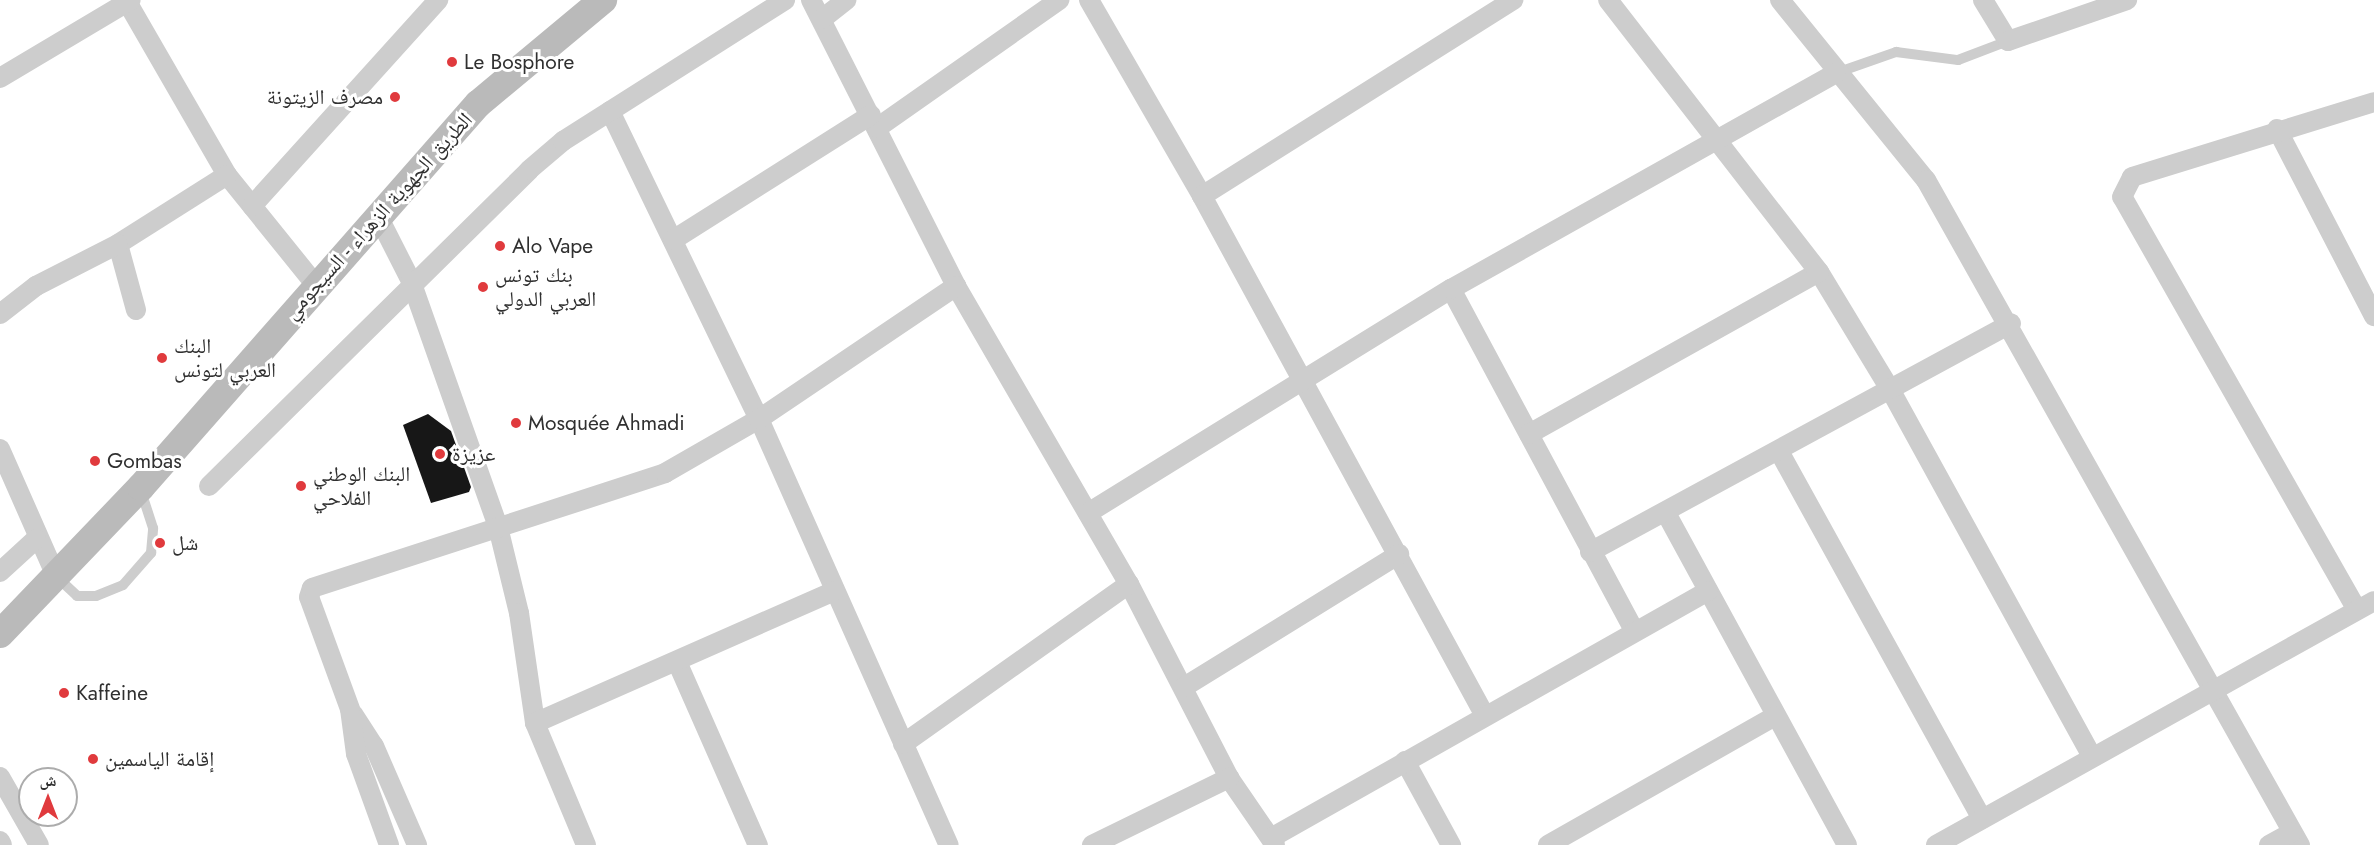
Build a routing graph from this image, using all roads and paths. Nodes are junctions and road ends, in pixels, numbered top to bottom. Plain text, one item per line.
1 (438, 0) edge
2 (603, 0) edge
3 (785, 0) edge
4 (811, 0) edge
5 (846, 0) edge
6 (1059, 0) edge
7 (1089, 0) edge
8 (1513, 0) edge
9 (1608, 0) edge
10 (1780, 0) edge
11 (1983, 0) edge
12 (2127, 0) edge
13 (128, 1) edge
14 (822, 19) junction
15 (2008, 41) junction
16 (1836, 73) junction
17 (0, 78) edge
18 (2374, 102) edge
19 (610, 111) junction
20 (874, 121) junction
21 (2277, 129) junction
22 (1719, 140) junction
23 (227, 175) junction
24 (1202, 196) junction
25 (252, 206) junction
26 (379, 218) junction
27 (673, 240) junction
28 (118, 244) junction
29 (1819, 272) junction
30 (411, 281) junction
31 (315, 284) junction
32 (956, 286) junction
33 (1450, 289) junction
34 (136, 310) dead end
35 (0, 314) edge
36 (2374, 316) edge
37 (2010, 323) junction
38 (1302, 380) junction
39 (1891, 391) junction
40 (759, 419) junction
41 (1529, 434) junction
42 (0, 449) edge
43 (1780, 453) junction
44 (209, 486) dead end
45 (141, 487) junction
46 (1088, 513) junction
47 (1666, 513) junction
48 (498, 527) junction
49 (36, 539) junction
50 (1590, 552) junction
51 (1398, 554) junction
52 (0, 572) edge
53 (56, 576) junction
54 (1129, 584) junction
55 (834, 591) junction
56 (1708, 591) junction
57 (2366, 605) edge
58 (1634, 630) junction
59 (0, 634) edge
60 (678, 664) junction
61 (1184, 687) junction
62 (2214, 690) junction
63 (350, 709) junction
64 (1485, 716) junction
65 (1775, 716) junction
66 (535, 723) junction
67 (903, 744) junction
68 (2092, 757) junction
69 (1405, 761) junction
70 (0, 777) edge
71 (1229, 778) junction
72 (1982, 819) junction
73 (2296, 838) edge
74 (0, 841) edge
75 (410, 842) edge
76 (1273, 842) edge
77 (1840, 843) edge
78 (2, 845) edge
79 (39, 845) edge
80 (389, 845) edge
81 (586, 845) edge
82 (758, 845) edge
83 (949, 845) edge
84 (1092, 845) edge
85 (1451, 845) edge
86 (1548, 845) edge
87 (1936, 845) edge
88 (2269, 845) edge

1 - 25 street
2 - 26 main road, الطريق الجهوية الزهراء - السيجومي
3 - 19 street
4 - 14 street
5 - 14 street
6 - 20 street
7 - 24 street
8 - 24 street
9 - 22 street
10 - 16 street
11 - 15 street
12 - 15 street
13 - 17 street
13 - 23 street
14 - 20 street
15 - 16 lane
16 - 22 street
16 - 37 street
18 - 21 street
19 - 27 street
19 - 30 street
20 - 27 street
20 - 32 street
21 - 36 street
21 - 57 street
22 - 29 street
22 - 33 street
23 - 25 street
23 - 28 street
24 - 38 street
25 - 31 street
26 - 30 street
26 - 31 main road, الطريق الجهوية الزهراء - السيجومي
27 - 40 street
28 - 34 street
28 - 35 street
29 - 39 street
29 - 41 street
30 - 44 street
30 - 48 street
31 - 45 main road, الطريق الجهوية الزهراء - السيجومي
32 - 40 street
32 - 46 street
33 - 38 street
33 - 41 street
37 - 39 street
37 - 62 street
38 - 46 street
38 - 51 street
39 - 43 street
39 - 68 street
40 - 48 street
40 - 55 street
41 - 50 street
42 - 49 street
43 - 47 street
43 - 72 street
45 - 53 main road, الطريق الجهوية الزهراء - السيجومي
45 - 53 lane
46 - 54 street
47 - 50 street
47 - 56 street
48 - 63 street
48 - 66 street
49 - 52 street
49 - 53 street
50 - 58 street
51 - 61 street
51 - 64 street
53 - 59 main road, الطريق الجهوية الزهراء - السيجومي
54 - 61 street
54 - 67 street
55 - 60 street
55 - 67 street
56 - 58 street
56 - 65 street
57 - 62 street
58 - 64 street
60 - 66 street
60 - 82 street
61 - 71 street
62 - 68 street
62 - 73 street
63 - 75 street
63 - 80 street
64 - 69 street
65 - 77 street
65 - 86 street
66 - 81 street
67 - 83 street
68 - 72 street
69 - 76 street
69 - 85 street
70 - 79 street
71 - 76 street
71 - 84 street
72 - 87 street
73 - 88 street
74 - 78 street

